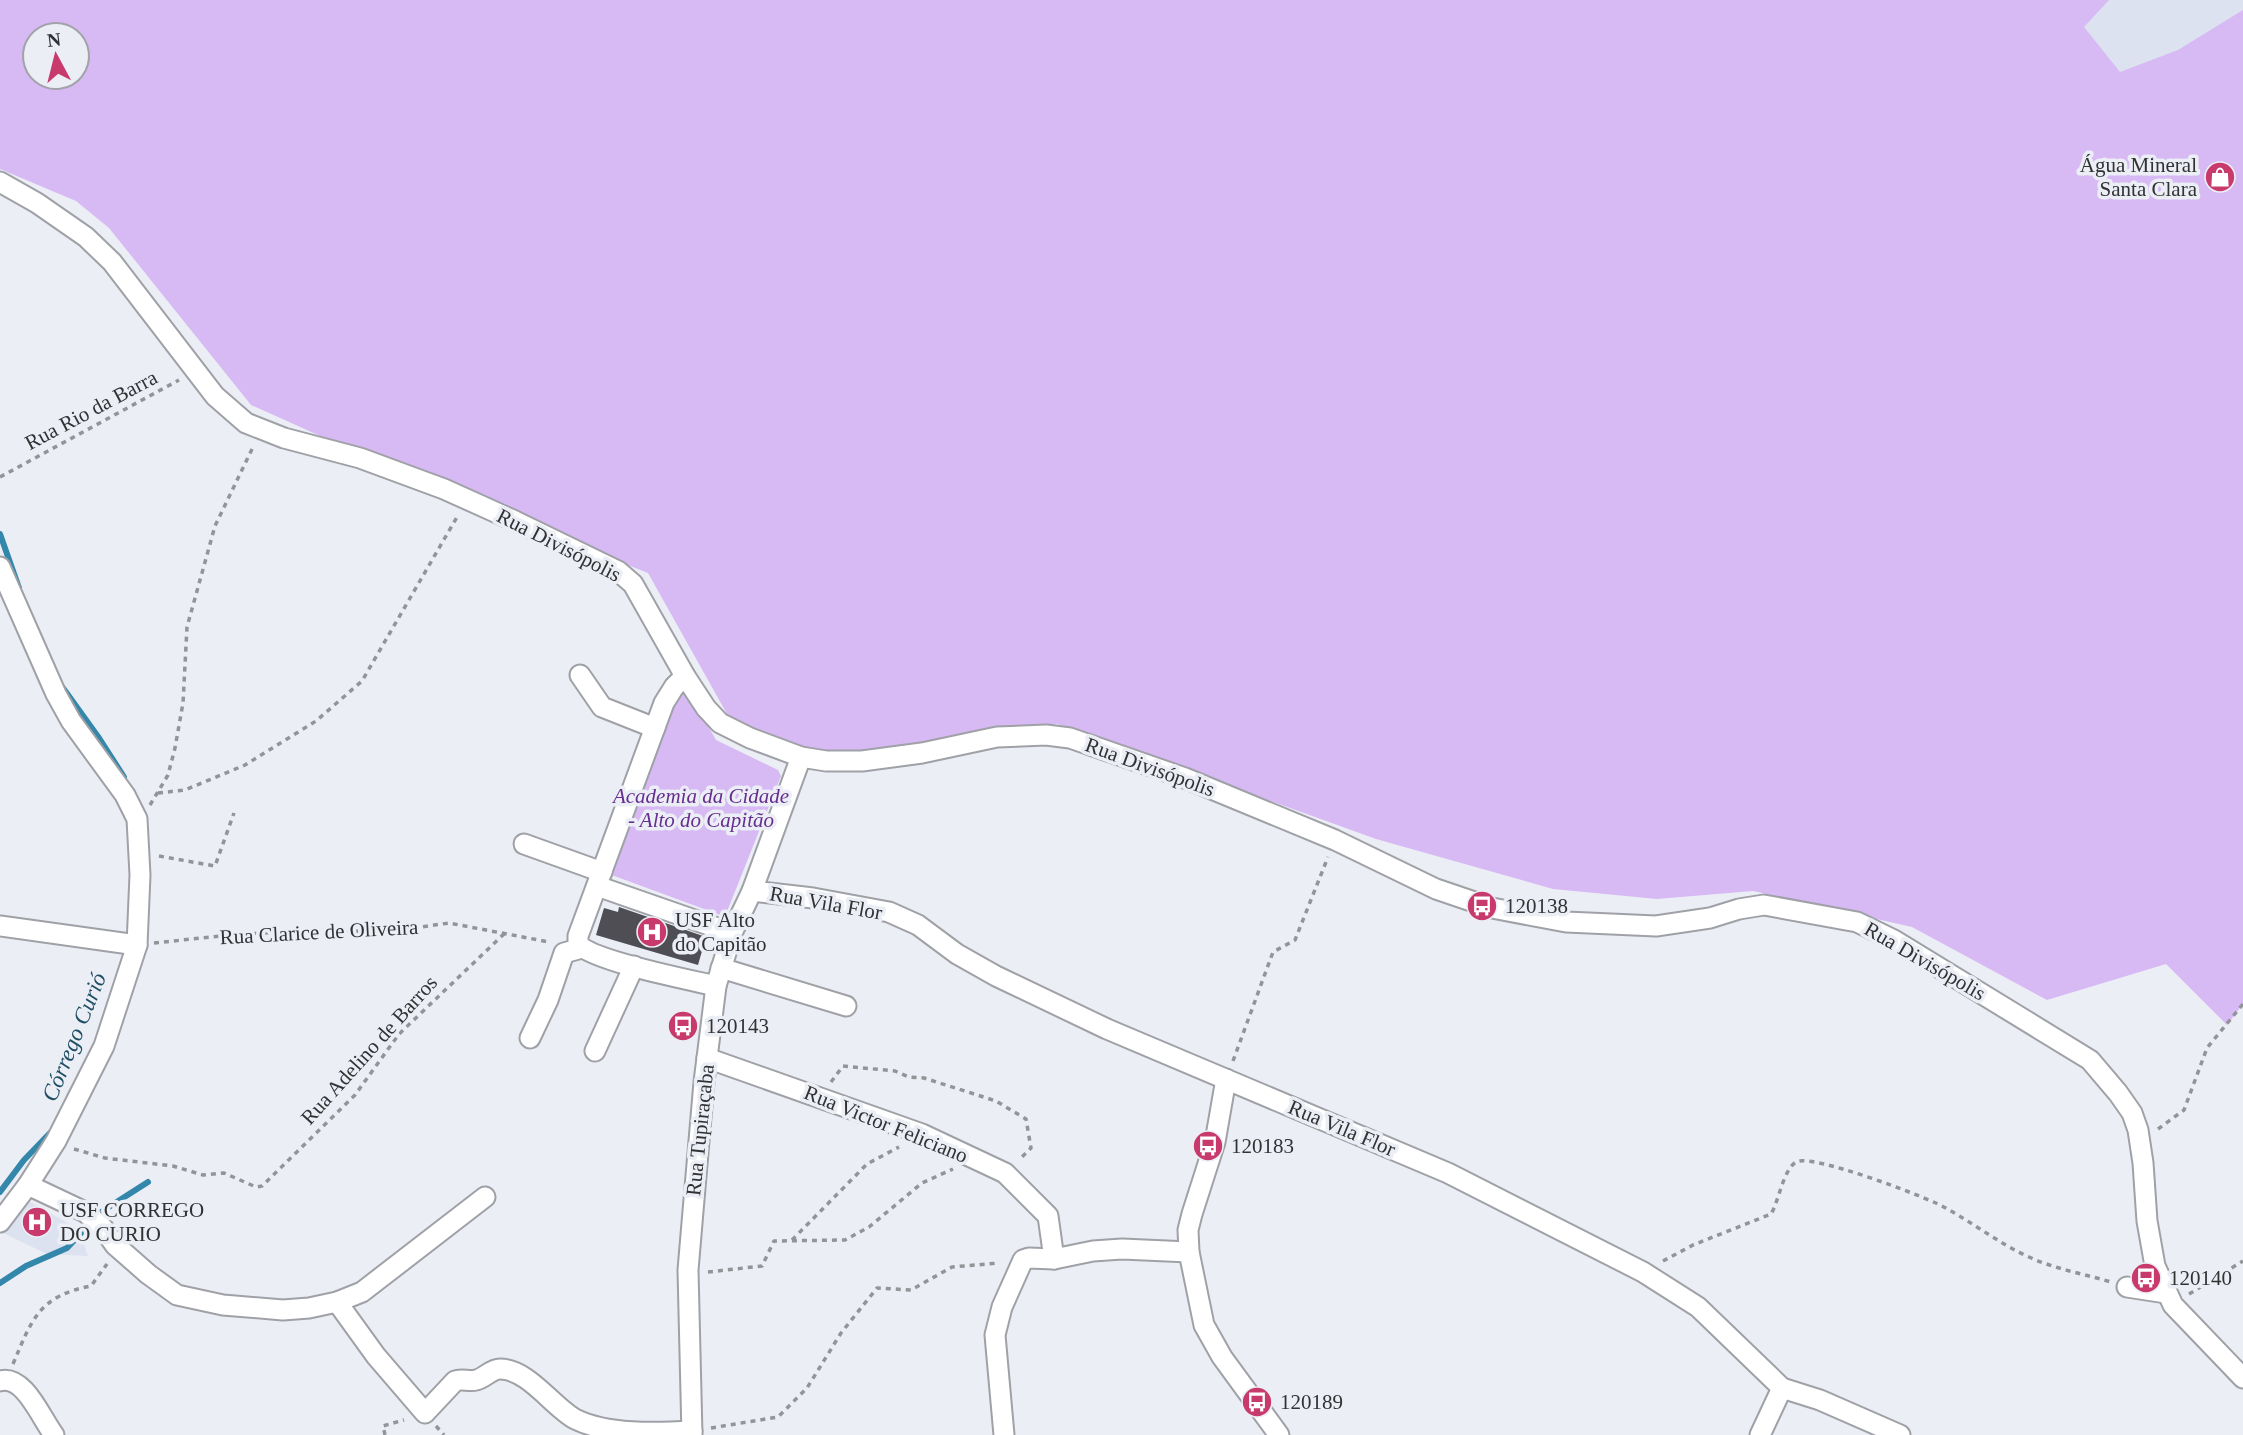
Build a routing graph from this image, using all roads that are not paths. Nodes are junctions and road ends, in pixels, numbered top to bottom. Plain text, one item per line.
1 (0, 182) edge
2 (0, 567) edge
3 (580, 675) dead end
4 (685, 676) junction
5 (655, 728) junction
6 (801, 757) junction
7 (524, 844) dead end
8 (599, 879) junction
9 (752, 891) junction
10 (0, 926) edge
11 (732, 933) junction
12 (580, 942) junction
13 (137, 945) junction
14 (634, 966) junction
15 (719, 977) junction
16 (846, 1006) dead end
17 (530, 1038) dead end
18 (595, 1051) dead end
19 (707, 1058) junction
20 (1226, 1079) junction
21 (28, 1185) junction
22 (485, 1197) dead end
23 (0, 1222) edge
24 (1189, 1252) junction
25 (1054, 1259) junction
26 (2127, 1287) road end
27 (2170, 1299) junction
28 (337, 1302) junction
29 (2243, 1378) edge
30 (4, 1380) edge
31 (1782, 1388) junction
32 (692, 1433) edge
33 (54, 1435) edge
34 (1004, 1435) edge
35 (1279, 1435) edge
36 (1760, 1435) edge
37 (1900, 1435) edge

1 - 4 street, Rua Divisópolis
2 - 13 street
3 - 5 street
4 - 5 street
4 - 6 street, Rua Divisópolis
5 - 8 street
6 - 9 street, Rua Tupiraçaba
6 - 27 street, Rua Divisópolis
7 - 8 street
8 - 11 street
8 - 12 street
9 - 11 street, Rua Tupiraçaba
9 - 20 street, Rua Vila Flor
10 - 13 street
11 - 15 street, Rua Tupiraçaba
12 - 14 street
12 - 17 street
13 - 21 street
14 - 15 street
14 - 18 street
15 - 16 street
15 - 19 street, Rua Tupiraçaba
19 - 25 street, Rua Victor Feliciano
19 - 32 street, Rua Tupiraçaba
20 - 24 street
20 - 31 street, Rua Vila Flor
21 - 23 street
21 - 28 street
22 - 28 street
24 - 25 street
24 - 35 street
25 - 34 street
26 - 27 street
27 - 29 street, Rua Divisópolis
28 - 32 street
30 - 33 street
31 - 36 street
31 - 37 street, Rua Vila Flor

